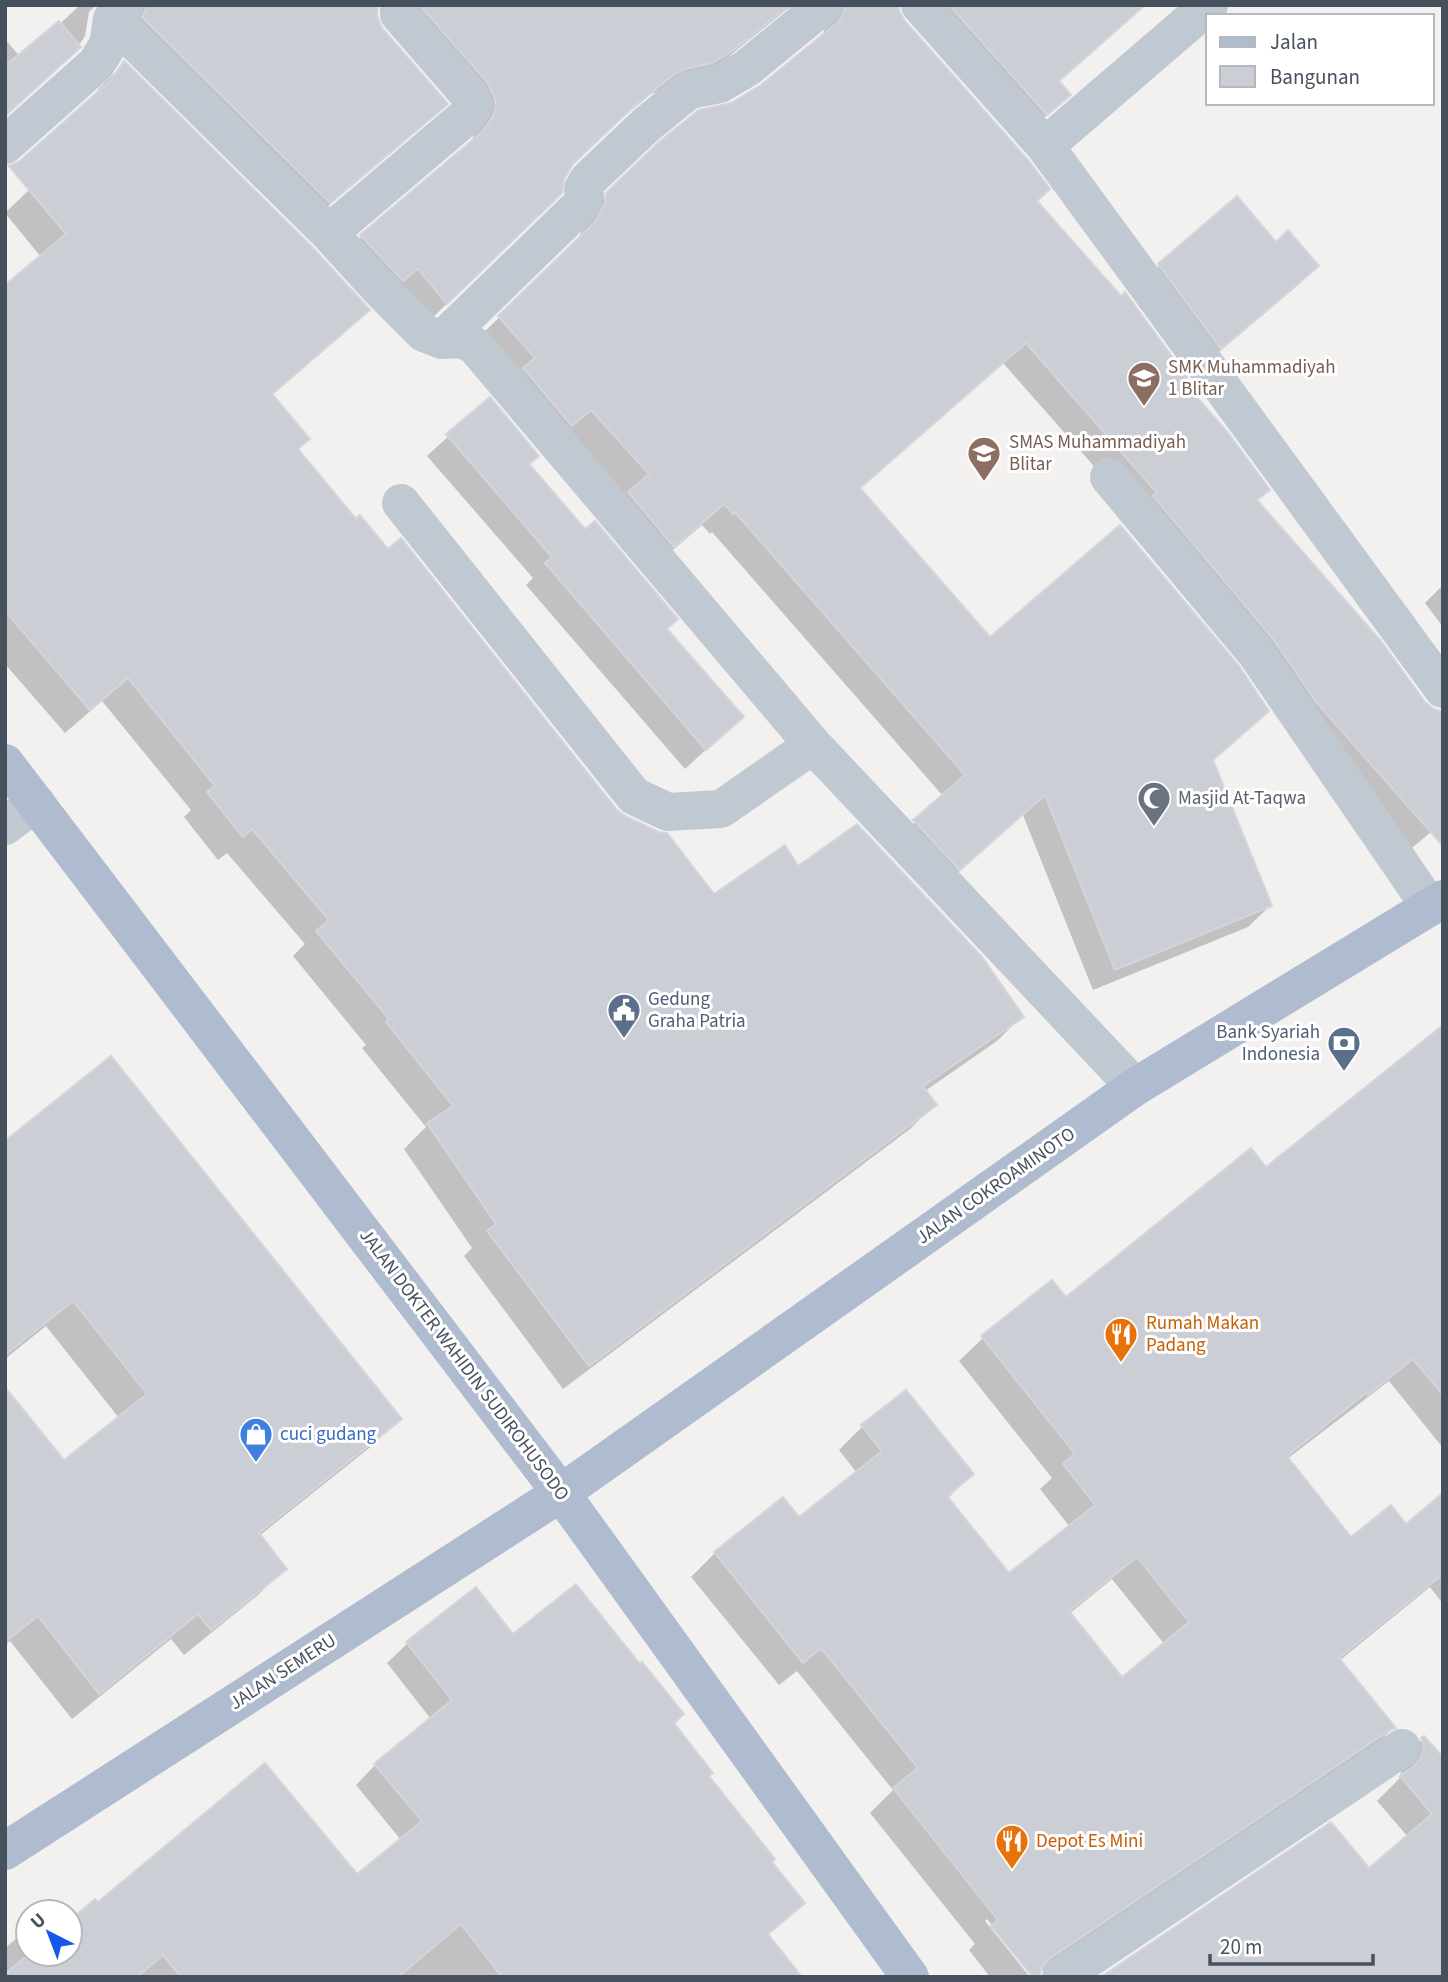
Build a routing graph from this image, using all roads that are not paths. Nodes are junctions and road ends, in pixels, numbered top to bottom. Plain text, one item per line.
1 (401, 5) edge
2 (824, 5) edge
3 (920, 5) edge
4 (1209, 5) edge
5 (118, 12) edge
6 (5, 145) edge
7 (1045, 146) junction
8 (329, 233) junction
9 (442, 340) junction
10 (1109, 477) dead end
11 (401, 503) dead end
12 (1443, 689) edge
13 (813, 745) junction
14 (5, 763) edge
15 (36, 803) junction
16 (5, 826) edge
17 (1436, 903) edge
18 (1135, 1087) junction
19 (561, 1493) junction
20 (1402, 1748) dead end
21 (5, 1851) edge
22 (910, 1977) edge
23 (1061, 1977) edge

1 - 8 street
2 - 9 street
3 - 7 street
4 - 7 street
5 - 6 street
5 - 8 street
7 - 12 street
8 - 9 street
9 - 13 street
10 - 17 street
11 - 13 street
13 - 18 street
14 - 15 main road, JALAN DOKTER WAHIDIN SUDIROHUSODO
15 - 16 street
15 - 19 main road, JALAN DOKTER WAHIDIN SUDIROHUSODO
17 - 18 main road, JALAN COKROAMINOTO
18 - 19 main road, JALAN COKROAMINOTO
19 - 21 main road, JALAN SEMERU
19 - 22 main road, JALAN DOKTER WAHIDIN SUDIROHUSODO
20 - 23 street

